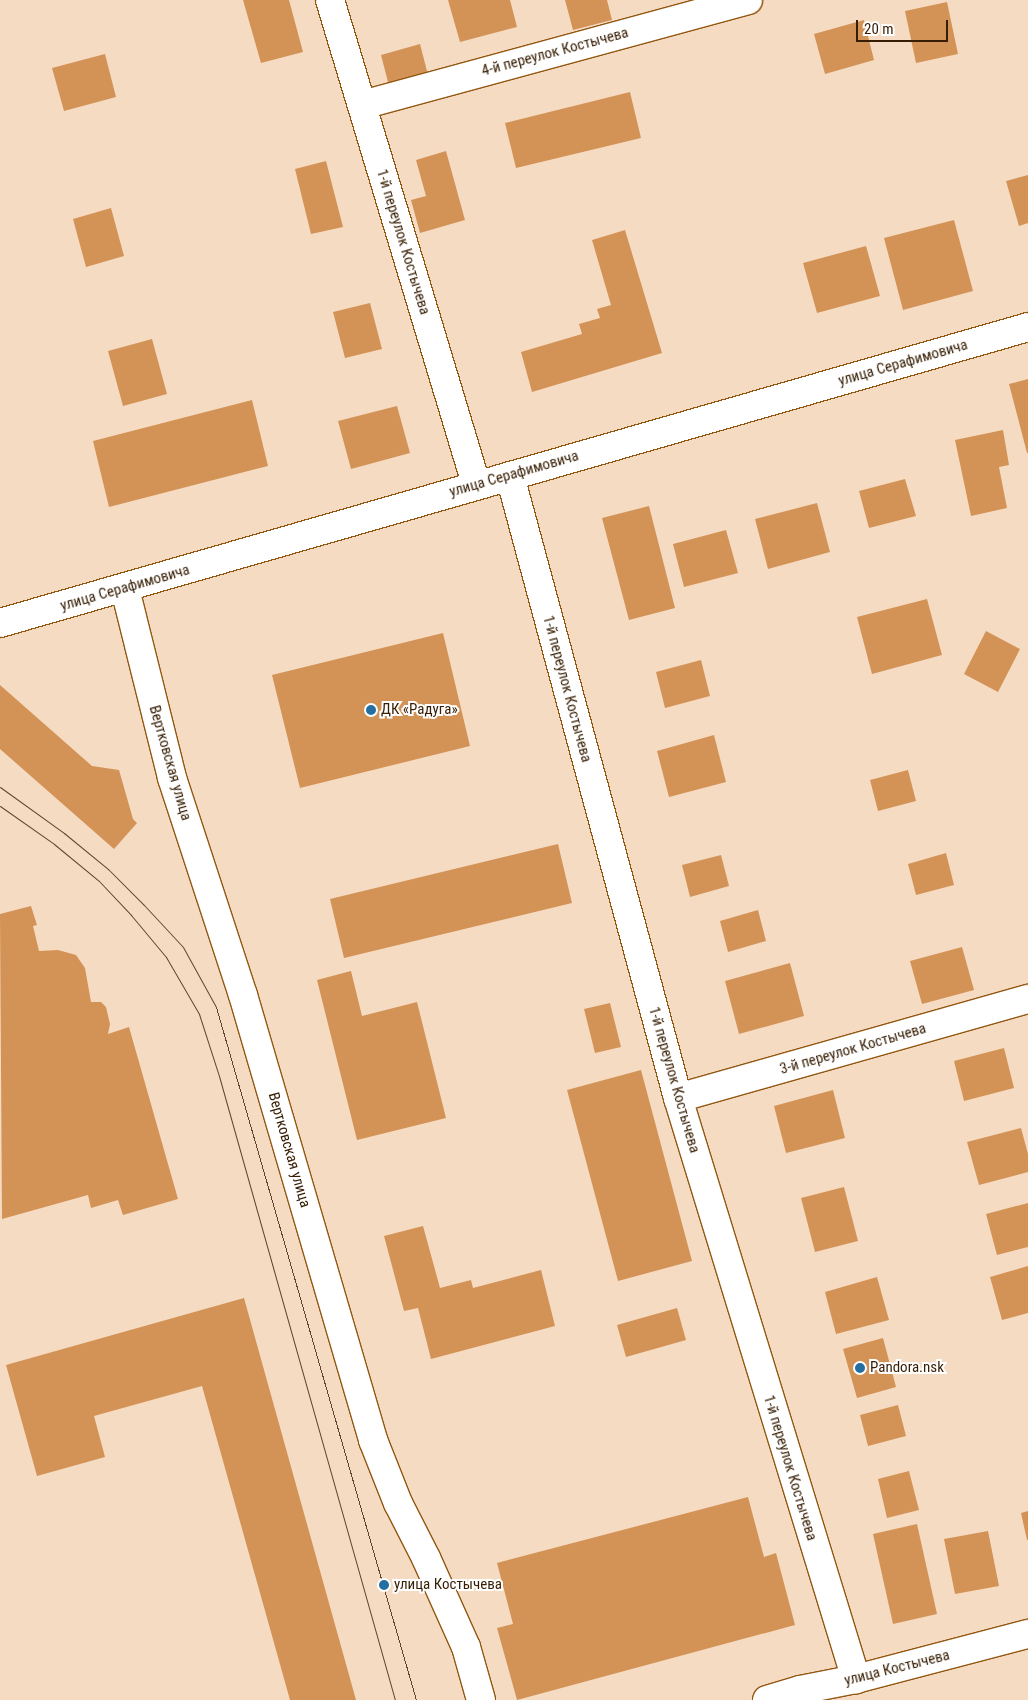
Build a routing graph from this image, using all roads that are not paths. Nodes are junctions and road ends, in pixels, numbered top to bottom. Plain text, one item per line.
1 (330, 0) edge
2 (748, 0) edge
3 (362, 105) junction
4 (1028, 327) edge
5 (510, 476) junction
6 (476, 484) junction
7 (125, 589) junction
8 (0, 624) edge
9 (1028, 999) edge
10 (678, 1098) junction
11 (1028, 1634) edge
12 (856, 1679) junction
13 (801, 1695) edge
14 (481, 1700) edge
15 (766, 1700) edge

1 - 3 street, 1-й переулок Костычева
2 - 3 street, 4-й переулок Костычева
3 - 6 street, 1-й переулок Костычева
4 - 5 street, улица Серафимовича
5 - 6 street, улица Серафимовича
5 - 10 street, 1-й переулок Костычева
6 - 7 street, улица Серафимовича
7 - 8 street, улица Серафимовича
7 - 14 street, Вертковская улица
9 - 10 street, 3-й переулок Костычева
10 - 12 street, 1-й переулок Костычева
11 - 12 street, улица Костычева
12 - 13 street, улица Костычева
13 - 15 street, улица Костычева

